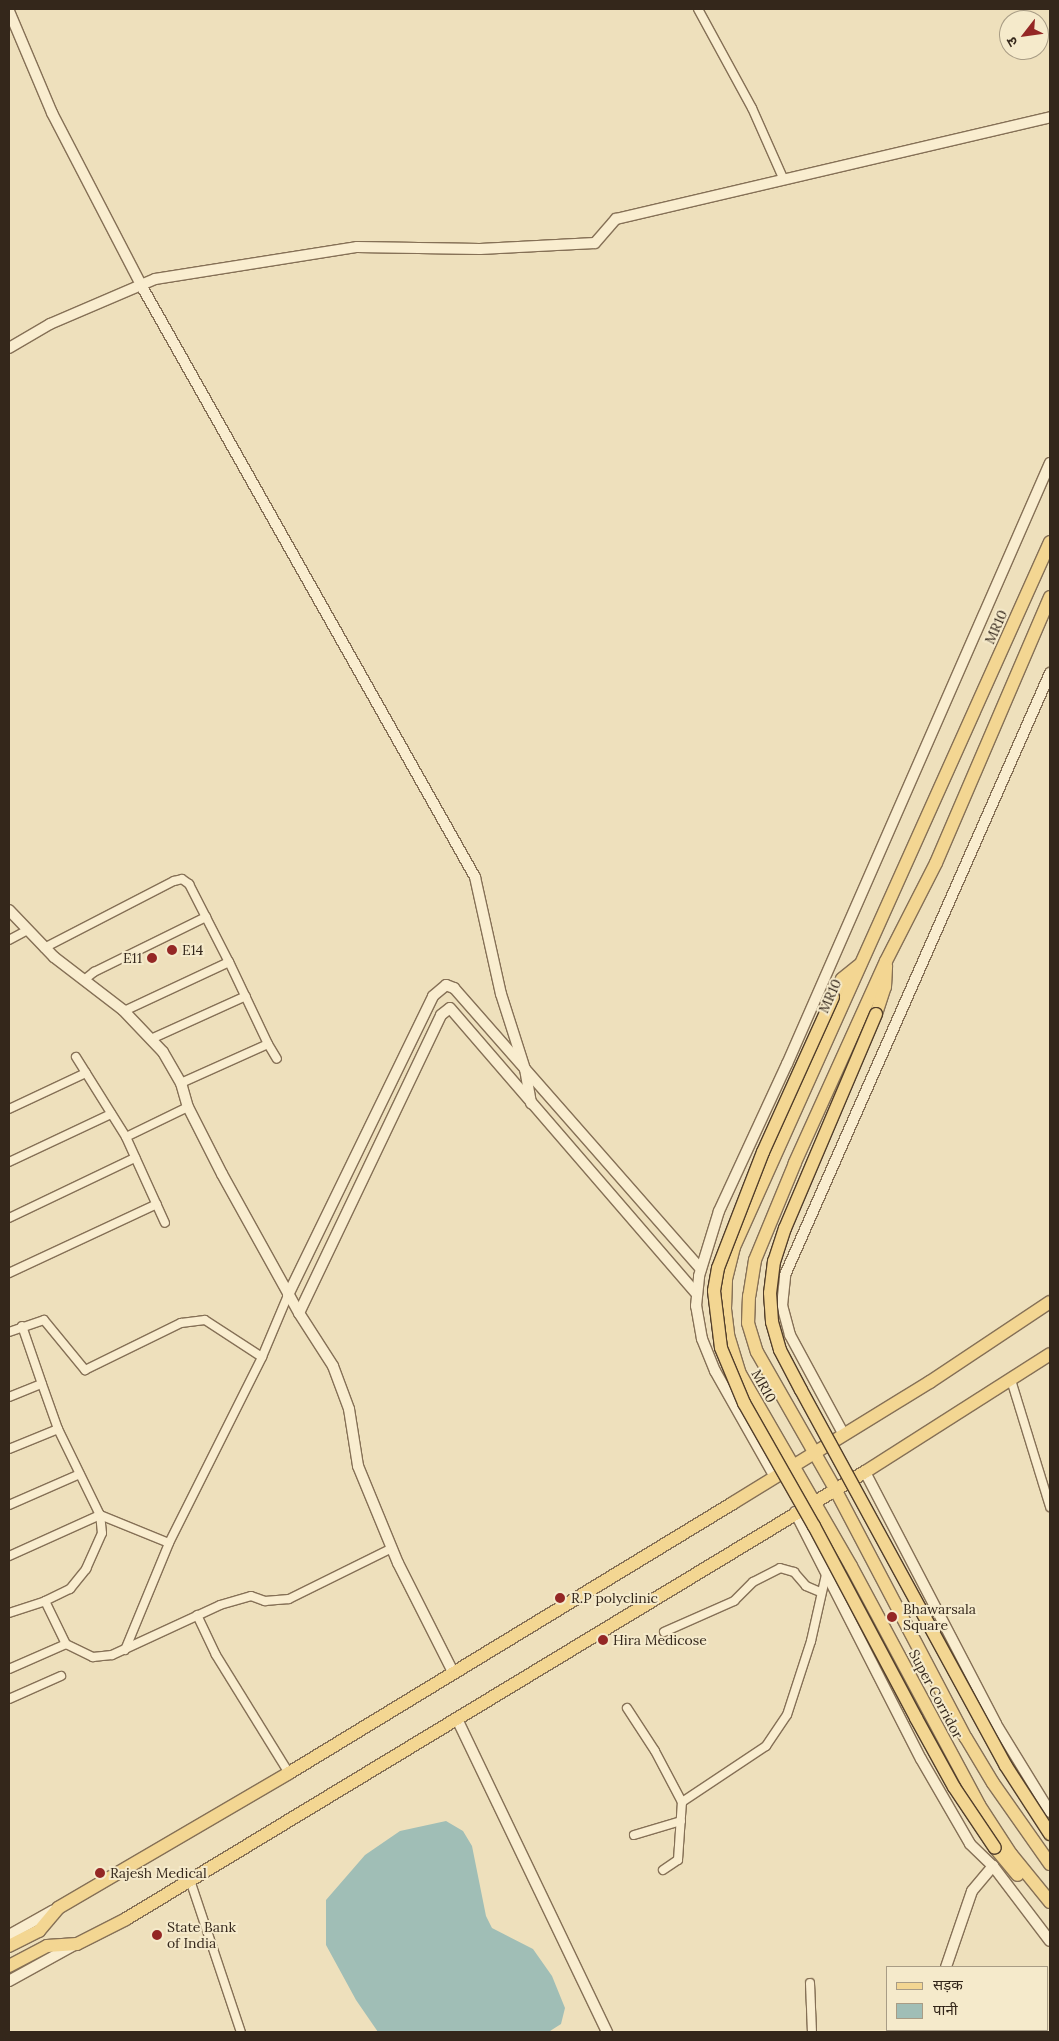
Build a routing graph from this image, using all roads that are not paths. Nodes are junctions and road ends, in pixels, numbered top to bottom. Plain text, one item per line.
1 (698, 9) edge
2 (9, 11) edge
3 (1050, 117) edge
4 (783, 178) junction
5 (140, 285) junction
6 (9, 348) edge
7 (1050, 463) edge
8 (1050, 542) edge
9 (1050, 597) edge
10 (1050, 673) edge
11 (9, 910) edge
12 (206, 917) junction
13 (26, 931) junction
14 (9, 940) edge
15 (44, 948) junction
16 (886, 961) junction
17 (229, 962) junction
18 (862, 963) junction
19 (84, 980) junction
20 (246, 996) junction
21 (124, 1011) junction
22 (151, 1039) junction
23 (268, 1044) junction
24 (76, 1057) dead end
25 (277, 1060) dead end
26 (525, 1069) junction
27 (86, 1073) junction
28 (181, 1083) junction
29 (532, 1102) junction
30 (188, 1107) junction
31 (9, 1109) edge
32 (112, 1114) junction
33 (126, 1137) junction
34 (135, 1158) junction
35 (9, 1162) edge
36 (157, 1204) junction
37 (9, 1218) edge
38 (165, 1222) dead end
39 (701, 1269) junction
40 (9, 1273) edge
41 (697, 1294) junction
42 (288, 1295) junction
43 (1050, 1302) edge
44 (299, 1313) junction
45 (22, 1326) junction
46 (9, 1332) edge
47 (1050, 1354) edge
48 (262, 1357) junction
49 (1012, 1380) junction
50 (42, 1384) junction
51 (9, 1397) edge
52 (58, 1428) junction
53 (844, 1435) junction
54 (9, 1449) edge
55 (814, 1453) junction
56 (792, 1467) junction
57 (865, 1472) junction
58 (80, 1474) junction
59 (775, 1477) junction
60 (835, 1489) junction
61 (812, 1502) junction
62 (9, 1505) edge
63 (1050, 1507) edge
64 (795, 1512) junction
65 (100, 1515) junction
66 (169, 1543) junction
67 (392, 1548) junction
68 (9, 1556) edge
69 (827, 1570) junction
70 (820, 1592) junction
71 (45, 1601) junction
72 (9, 1613) edge
73 (197, 1616) junction
74 (664, 1632) dead end
75 (66, 1644) junction
76 (125, 1650) junction
77 (9, 1669) edge
78 (453, 1672) junction
79 (61, 1676) dead end
80 (9, 1699) edge
81 (627, 1708) dead end
82 (457, 1719) junction
83 (289, 1773) junction
84 (682, 1802) junction
85 (1050, 1812) edge
86 (681, 1822) junction
87 (1050, 1834) edge
88 (634, 1835) dead end
89 (1050, 1864) edge
90 (993, 1866) junction
91 (664, 1870) dead end
92 (190, 1880) junction
93 (1050, 1902) edge
94 (1050, 1907) edge
95 (58, 1908) junction
96 (9, 1934) edge
97 (1050, 1941) edge
98 (77, 1944) junction
99 (9, 1946) edge
100 (9, 1966) edge
101 (946, 1966) edge
102 (9, 1981) edge
103 (810, 1983) dead end
104 (241, 2032) edge
105 (607, 2032) edge
106 (812, 2032) edge

1 - 4 street
2 - 5 street
3 - 4 street
4 - 5 street
5 - 6 street
5 - 26 street
7 - 39 street
8 - 18 main road, MR10
9 - 16 main road, MR10
10 - 53 street
11 - 13 street
12 - 15 street
12 - 17 street
12 - 19 street
13 - 14 street
13 - 15 street
15 - 19 street
16 - 55 main road, MR10
16 - 87 main road, bridge
17 - 20 street
17 - 21 street
18 - 56 main road, MR10
18 - 94 main road, bridge
19 - 21 street
20 - 22 street
20 - 23 street
21 - 22 street
22 - 28 street
23 - 25 street
23 - 28 street
24 - 27 street
26 - 29 street
26 - 39 street
26 - 42 street
27 - 31 street
27 - 32 street
28 - 30 street
29 - 41 street
29 - 44 street
30 - 33 street
30 - 42 street
32 - 33 street
32 - 35 street
33 - 34 street
34 - 36 street
34 - 37 street
36 - 38 street
36 - 40 street
39 - 41 street
41 - 59 street
42 - 44 street
42 - 48 street
43 - 53 main road
44 - 67 street
45 - 46 street
45 - 48 street
45 - 50 street
47 - 49 main road
48 - 66 street
49 - 57 main road
49 - 63 street
50 - 51 street
50 - 52 street
52 - 54 street
52 - 58 street
53 - 55 main road
55 - 56 main road
55 - 60 main road, Super Corridor
56 - 59 main road
56 - 61 main road, Super Corridor
57 - 60 main road
57 - 85 street
58 - 62 street
58 - 65 street
59 - 78 main road
60 - 61 main road
60 - 89 main road, Super Corridor
61 - 64 main road
61 - 93 main road, Super Corridor
64 - 69 street
64 - 82 main road
65 - 66 street
65 - 68 street
65 - 71 street
66 - 76 street
67 - 73 street
67 - 78 street
69 - 70 street
69 - 90 street
70 - 74 street
70 - 84 street
71 - 72 street
71 - 75 street
73 - 76 street
73 - 83 street
75 - 76 street
75 - 77 street
78 - 83 main road
79 - 80 street
81 - 84 street
82 - 92 main road
82 - 105 street
83 - 95 main road
84 - 86 street
86 - 88 street
86 - 91 street
90 - 97 street
90 - 101 street
92 - 98 main road
92 - 104 street
95 - 96 street
95 - 99 main road
98 - 100 main road
98 - 102 street
103 - 106 street

